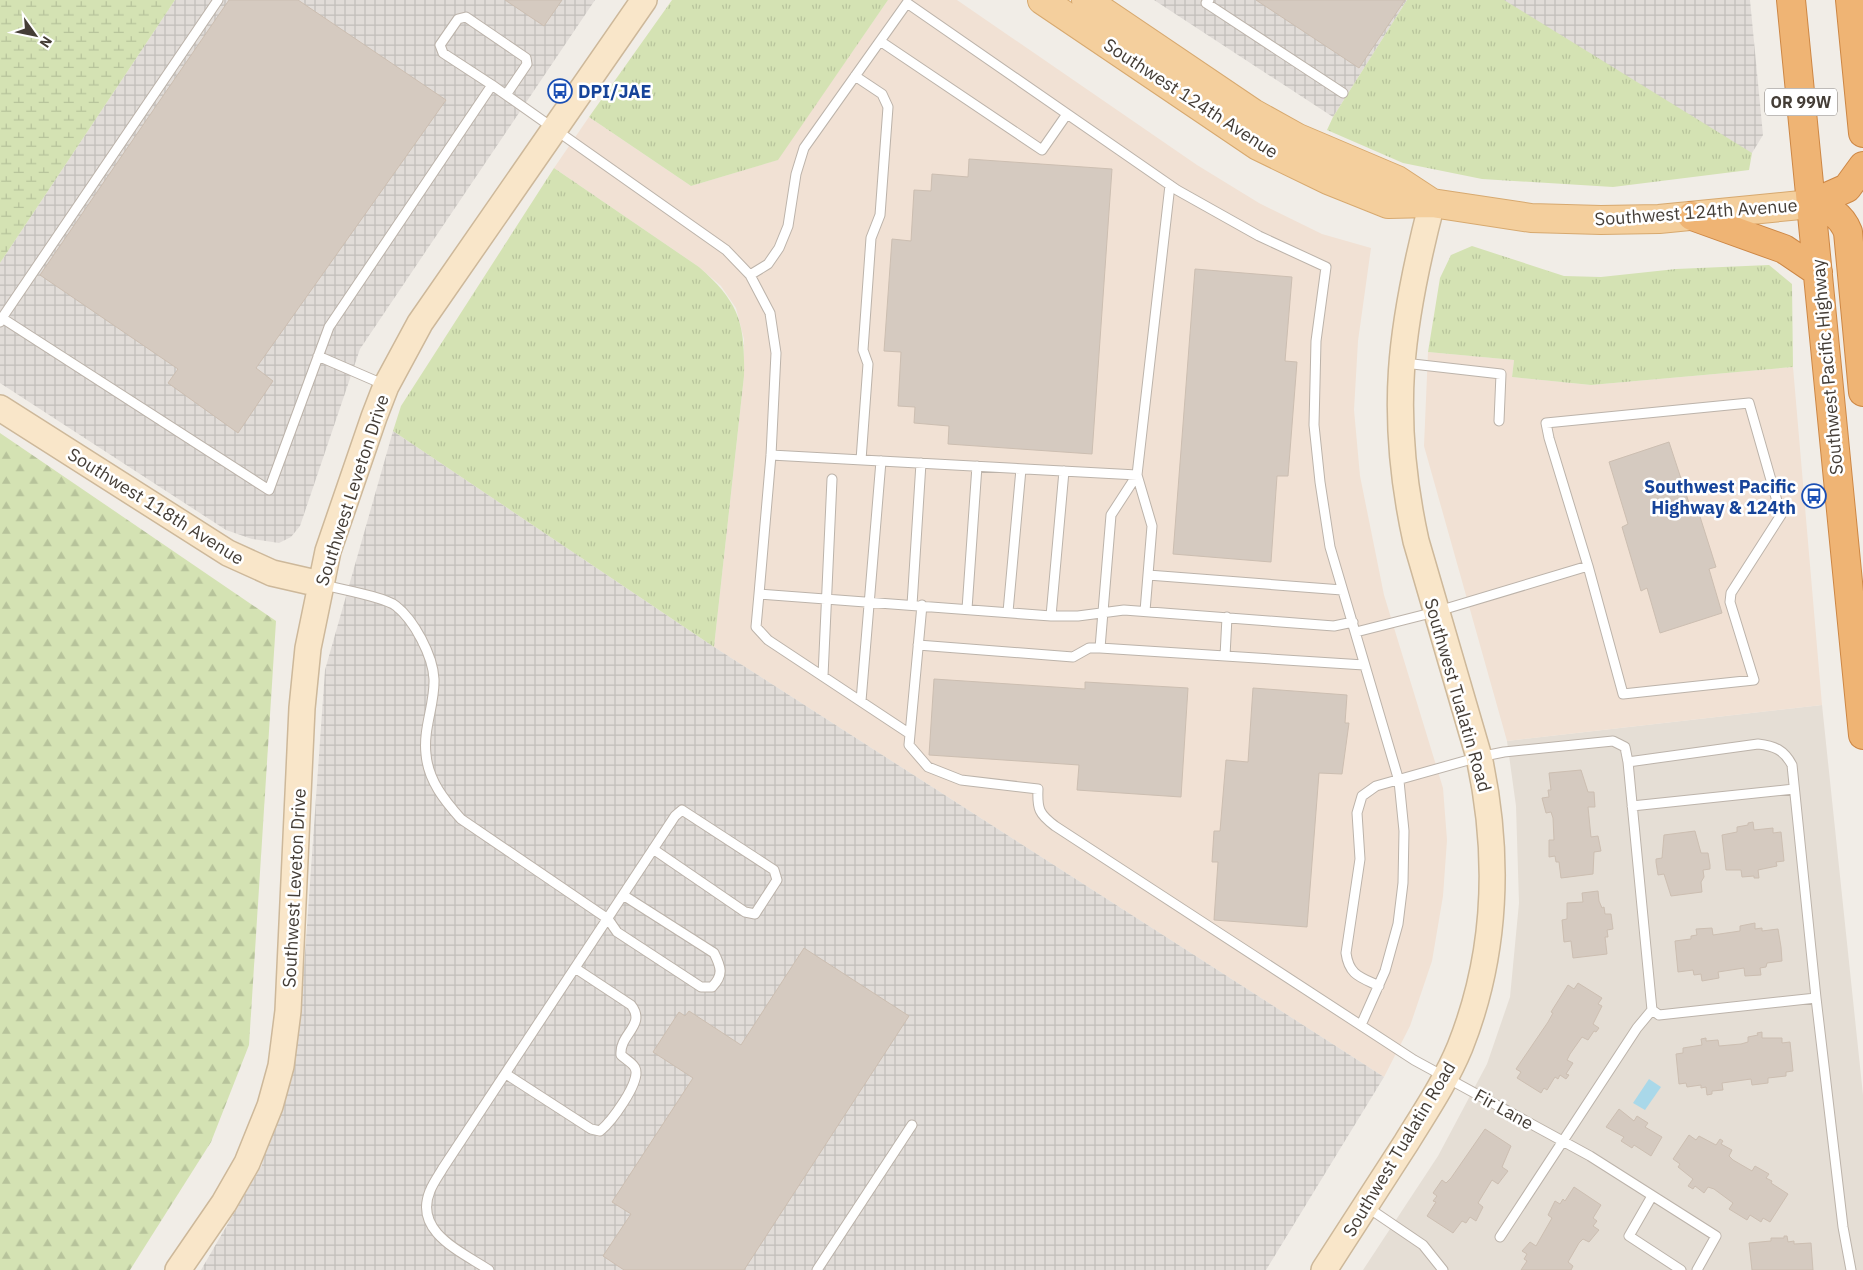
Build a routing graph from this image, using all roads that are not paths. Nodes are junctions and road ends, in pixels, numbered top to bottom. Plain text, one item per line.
1 (218, 0) edge
2 (644, 0) edge
3 (1042, 0) edge
4 (1086, 0) edge
5 (1208, 0) edge
6 (1792, 0) edge
7 (1850, 0) edge
8 (880, 41) junction
9 (856, 76) junction
10 (492, 85) junction
11 (1343, 93) dead end
12 (506, 95) junction
13 (1067, 114) junction
14 (554, 130) junction
15 (1863, 133) edge
16 (1863, 166) edge
17 (1170, 185) junction
18 (1432, 203) junction
19 (1811, 204) junction
20 (1692, 216) junction
21 (1818, 272) junction
22 (750, 276) junction
23 (1, 320) edge
24 (318, 356) junction
25 (1401, 362) junction
26 (386, 386) junction
27 (1863, 392) edge
28 (0, 408) edge
29 (1498, 421) dead end
30 (771, 455) junction
31 (861, 460) junction
32 (881, 461) junction
33 (922, 463) junction
34 (977, 466) junction
35 (1021, 469) junction
36 (1064, 471) junction
37 (1137, 475) junction
38 (832, 478) dead end
39 (1588, 566) junction
40 (1148, 575) junction
41 (320, 584) junction
42 (1342, 590) junction
43 (759, 594) junction
44 (826, 598) junction
45 (869, 602) junction
46 (912, 605) junction
47 (922, 605) junction
48 (967, 609) junction
49 (1102, 611) junction
50 (1145, 611) junction
51 (1008, 612) junction
52 (1435, 612) junction
53 (1051, 616) junction
54 (1227, 617) junction
55 (1353, 622) junction
56 (1356, 632) junction
57 (918, 645) junction
58 (1100, 648) junction
59 (1225, 656) junction
60 (1364, 665) junction
61 (823, 676) junction
62 (861, 701) junction
63 (910, 734) junction
64 (1863, 735) edge
65 (1479, 757) junction
66 (1628, 762) junction
67 (1399, 781) junction
68 (1794, 789) junction
69 (1632, 806) junction
70 (653, 849) junction
71 (623, 895) junction
72 (608, 919) junction
73 (575, 968) junction
74 (1379, 986) junction
75 (1816, 998) junction
76 (1652, 1010) junction
77 (1361, 1025) junction
78 (506, 1074) junction
79 (1445, 1077) junction
80 (912, 1125) dead end
81 (1563, 1142) junction
82 (1652, 1196) junction
83 (1366, 1206) junction
84 (1500, 1237) dead end
85 (178, 1270) edge
86 (489, 1270) edge
87 (817, 1270) edge
88 (1324, 1270) edge
89 (1443, 1270) edge
90 (1681, 1270) edge
91 (1697, 1270) edge
92 (1851, 1270) edge

1 - 23 lane
2 - 14 street, Southwest Leveton Drive
3 - 18 main road, Southwest 124th Avenue
4 - 18 main road, Southwest 124th Avenue
5 - 11 lane
6 - 19 highway, Southwest Pacific Highway / OR 99W
7 - 15 highway, OR 99W
8 - 9 lane
8 - 13 lane
8 - 13 lane
9 - 22 lane
9 - 31 lane
10 - 12 lane
10 - 12 lane
10 - 24 lane
12 - 14 lane
13 - 17 lane
14 - 22 lane
14 - 26 street, Southwest Leveton Drive
16 - 19 highway
17 - 37 lane
17 - 42 lane
18 - 20 main road, Southwest 124th Avenue
18 - 25 street, Southwest Tualatin Road
19 - 20 main road, Southwest 124th Avenue
19 - 21 highway, Southwest Pacific Highway / OR 99W
19 - 27 highway
20 - 21 highway
21 - 64 highway, Southwest Pacific Highway / OR 99W
22 - 30 lane
23 - 24 lane
24 - 26 lane
25 - 29 lane
25 - 52 street, Southwest Tualatin Road
26 - 41 street, Southwest Leveton Drive
28 - 41 street, Southwest 118th Avenue
30 - 31 lane
30 - 43 lane
31 - 32 lane
32 - 33 lane
32 - 45 lane
33 - 34 lane
33 - 46 lane
34 - 35 lane
34 - 48 lane
35 - 36 lane
35 - 51 lane
36 - 37 lane
36 - 53 lane
37 - 40 lane
37 - 49 lane
38 - 44 lane
39 - 39 lane
39 - 52 lane
40 - 42 lane
40 - 50 lane
41 - 72 lane
41 - 85 street, Southwest Leveton Drive
42 - 55 lane
43 - 44 lane
43 - 61 lane
44 - 45 lane
44 - 61 lane
45 - 46 lane
45 - 62 lane
46 - 47 lane
47 - 48 lane
47 - 57 lane
48 - 51 lane
49 - 50 lane
49 - 53 lane
49 - 58 lane
50 - 54 lane
51 - 53 lane
52 - 56 lane
52 - 65 street, Southwest Tualatin Road
54 - 55 lane
54 - 59 lane
55 - 56 lane
56 - 60 lane
57 - 58 lane
57 - 63 lane
58 - 59 lane
59 - 60 lane
60 - 67 lane
61 - 62 lane
62 - 63 lane
63 - 77 lane, Fir Lane
65 - 66 lane
65 - 67 lane
65 - 79 street, Southwest Tualatin Road
66 - 68 lane
66 - 69 lane
67 - 74 lane
67 - 74 lane
68 - 69 lane
68 - 75 lane
69 - 76 lane
70 - 70 lane
70 - 71 lane
71 - 72 lane
71 - 72 lane
72 - 73 lane
73 - 78 lane
73 - 78 lane
74 - 77 lane
75 - 76 lane
75 - 92 lane
76 - 81 lane
77 - 79 lane, Fir Lane
78 - 86 lane
79 - 81 lane, Fir Lane
79 - 83 street, Southwest Tualatin Road
80 - 87 lane
81 - 82 lane, Fir Lane
81 - 84 lane
82 - 90 lane
82 - 91 lane, Fir Lane
83 - 88 street, Southwest Tualatin Road
83 - 89 lane

